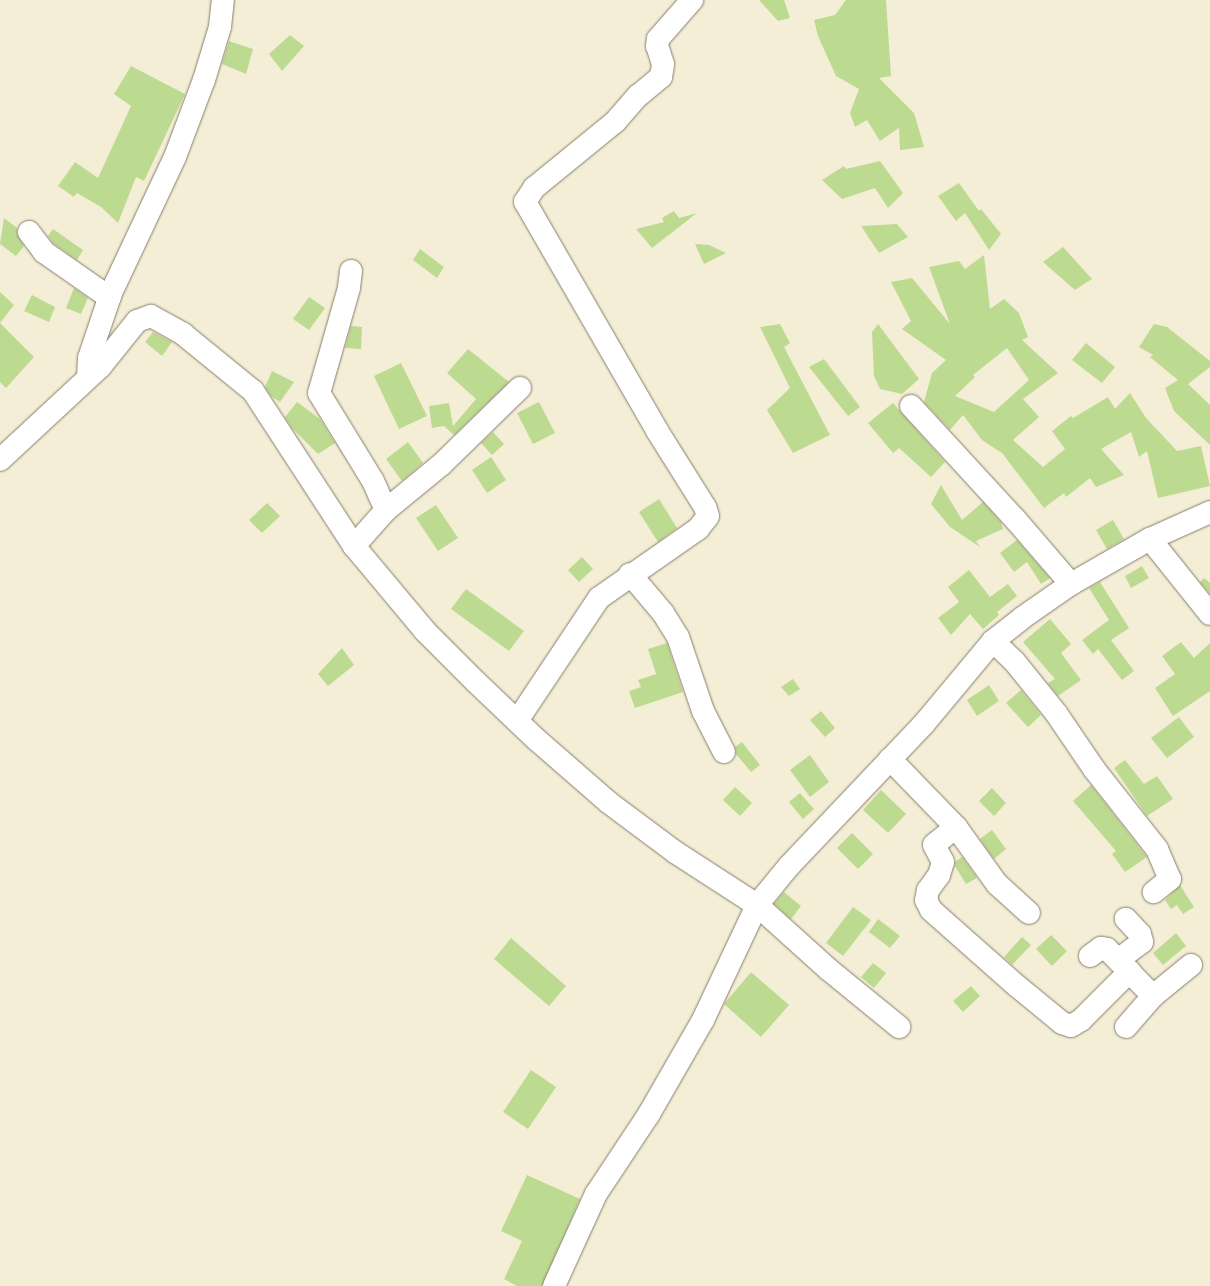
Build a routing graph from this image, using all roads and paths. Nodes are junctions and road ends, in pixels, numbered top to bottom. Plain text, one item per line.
1 (224, 0) edge
2 (692, 0) edge
3 (29, 232) dead end
4 (350, 271) dead end
5 (110, 298) junction
6 (88, 377) junction
7 (520, 388) dead end
8 (911, 406) dead end
9 (0, 460) edge
10 (386, 510) junction
11 (1210, 512) edge
12 (1150, 539) junction
13 (354, 546) junction
14 (630, 574) junction
15 (1071, 584) junction
16 (1210, 614) edge
17 (993, 641) junction
18 (517, 721) junction
19 (724, 752) dead end
20 (890, 759) junction
21 (956, 827) junction
22 (1154, 892) dead end
23 (757, 905) junction
24 (1029, 913) dead end
25 (1126, 919) dead end
26 (1090, 956) dead end
27 (1124, 965) junction
28 (1191, 965) dead end
29 (1153, 996) junction
30 (899, 1027) dead end
31 (1126, 1027) dead end
32 (554, 1286) edge

1 - 5 street
2 - 14 street
3 - 5 street
4 - 10 street
5 - 6 street
6 - 9 street
6 - 13 street
7 - 10 street
8 - 15 street
10 - 13 street
11 - 12 street
12 - 15 street
12 - 16 street
13 - 18 street
14 - 18 street
14 - 19 street
15 - 17 street
17 - 20 street
17 - 22 street
18 - 23 street
20 - 21 street
20 - 23 street
21 - 24 street
21 - 27 street
23 - 30 street
23 - 32 street
25 - 27 street
26 - 27 street
27 - 29 street
28 - 29 street
29 - 31 street

